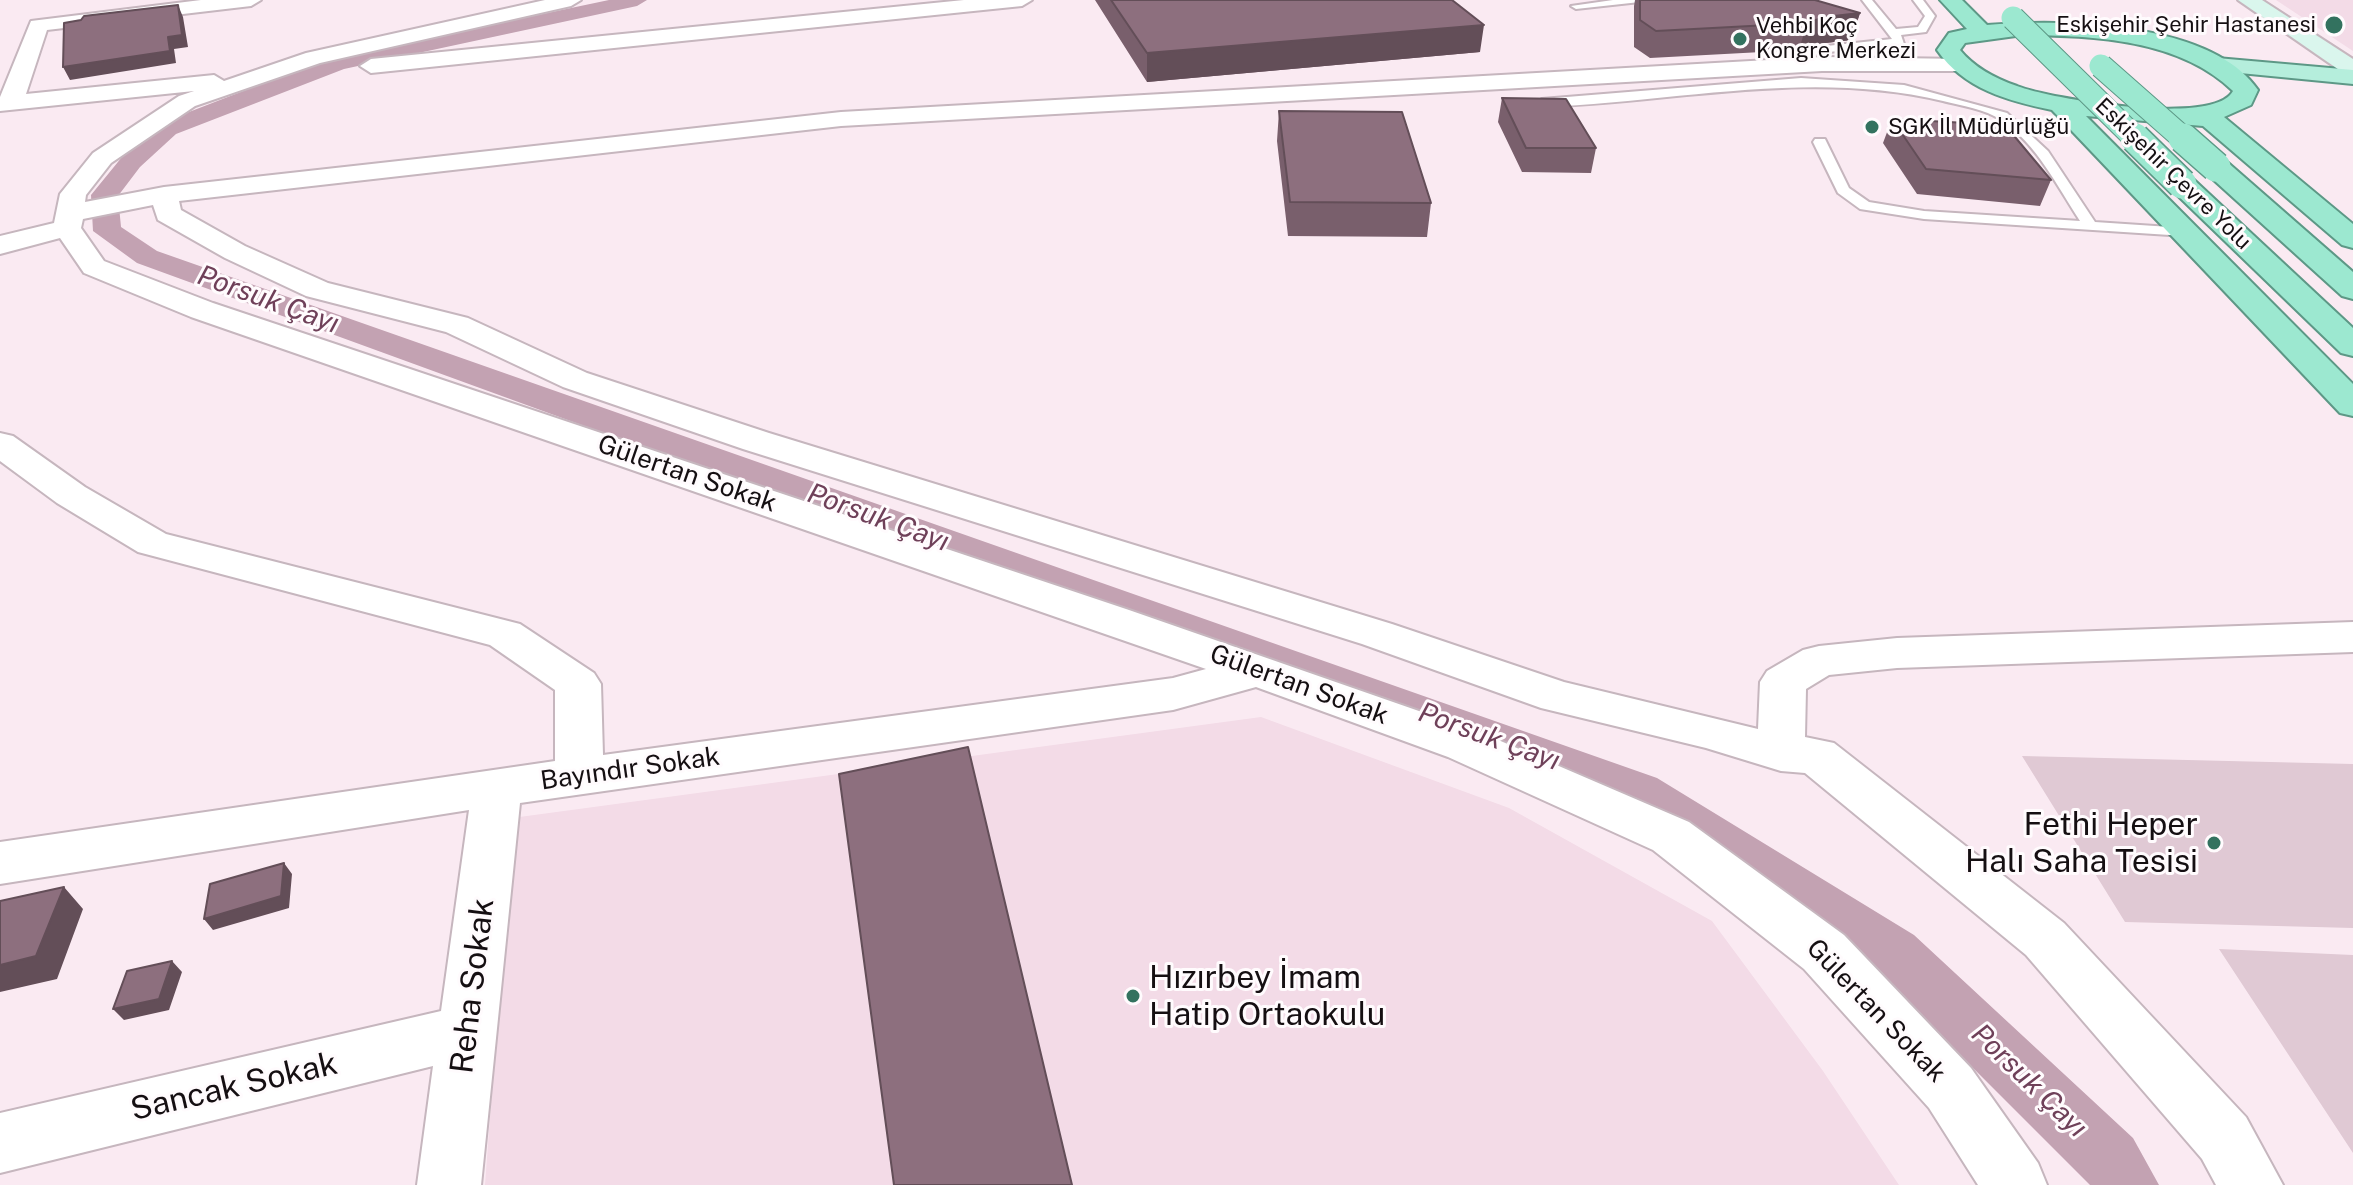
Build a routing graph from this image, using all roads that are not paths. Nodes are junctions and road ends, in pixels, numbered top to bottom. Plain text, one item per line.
1 (251, 0) edge
2 (571, 0) edge
3 (1022, 0) edge
4 (1653, 0) edge
5 (1867, 0) edge
6 (1918, 0) edge
7 (1950, 0) edge
8 (1994, 0) edge
9 (2248, 0) edge
10 (2277, 0) edge
11 (1576, 6) dead end
12 (2087, 9) dead end
13 (2039, 12) dead end
14 (38, 25) junction
15 (13, 28) dead end
16 (1980, 30) junction
17 (1893, 33) junction
18 (2121, 36) junction
19 (2353, 47) edge
20 (1956, 64) junction
21 (2217, 65) junction
22 (1789, 66) junction
23 (2353, 69) edge
24 (263, 77) junction
25 (2353, 77) edge
26 (2353, 87) edge
27 (2246, 90) junction
28 (1524, 103) edge
29 (6, 104) edge
30 (2060, 104) junction
31 (2203, 114) junction
32 (1820, 142) dead end
33 (164, 195) junction
34 (72, 218) junction
35 (2089, 223) junction
36 (2185, 232) junction
37 (2353, 239) edge
38 (0, 245) edge
39 (2353, 289) edge
40 (2353, 346) edge
41 (2353, 405) edge
42 (0, 444) edge
43 (2353, 637) edge
44 (1258, 671) junction
45 (1781, 753) junction
46 (579, 776) junction
47 (497, 787) junction
48 (0, 863) edge
49 (467, 1031) junction
50 (0, 1143) edge
51 (449, 1185) edge
52 (2015, 1185) edge
53 (2251, 1185) edge

1 - 14 street
2 - 24 street
3 - 24 street
4 - 11 lane
5 - 17 lane
6 - 17 lane
7 - 16 highway
8 - 40 highway, Eskişehir Çevre Yolu, bridge
9 - 23 main road
10 - 19 main road
12 - 18 highway
13 - 39 highway, Eskişehir Çevre Yolu, bridge
14 - 15 street
14 - 29 street
16 - 18 highway
16 - 20 highway
17 - 22 lane
18 - 21 highway
20 - 22 street
20 - 30 highway
21 - 25 main road
21 - 27 highway
22 - 33 street
24 - 29 street
24 - 34 street
26 - 27 main road
27 - 31 highway
28 - 35 lane
30 - 31 highway
30 - 36 highway
31 - 37 highway
32 - 35 lane
33 - 34 street
33 - 45 street
34 - 38 street
34 - 44 street, Gülertan Sokak
35 - 36 lane
36 - 41 highway
42 - 46 street
43 - 45 street
44 - 46 street, Bayındır Sokak
44 - 52 street, Gülertan Sokak
45 - 53 street
46 - 47 street, Bayındır Sokak
47 - 48 street, Bayındır Sokak
47 - 49 street, Reha Sokak
49 - 50 street, Sancak Sokak
49 - 51 street, Reha Sokak

